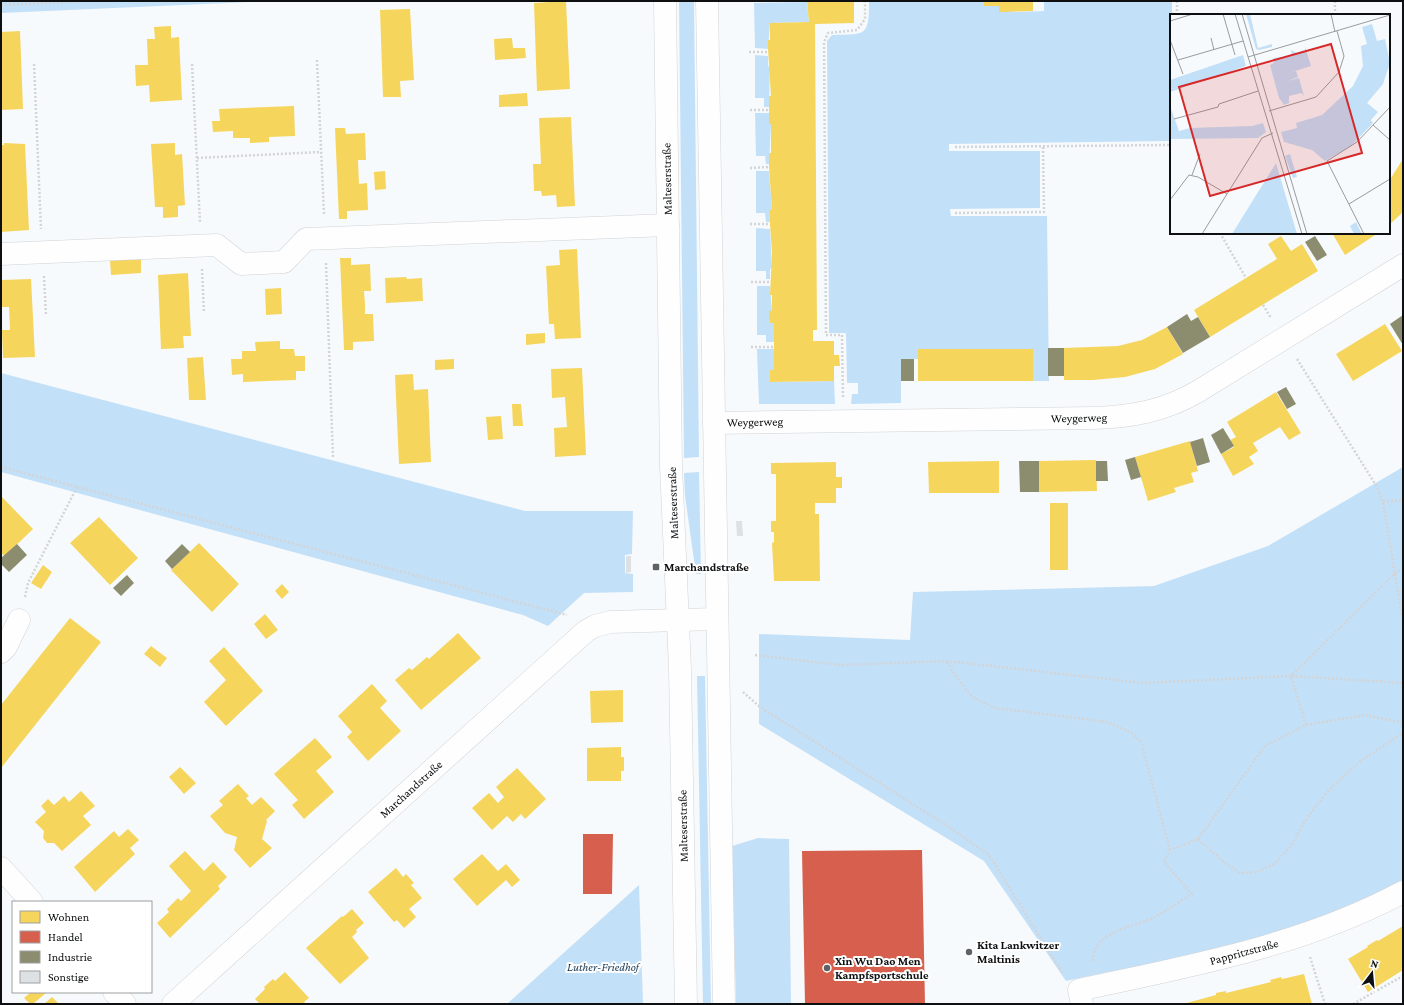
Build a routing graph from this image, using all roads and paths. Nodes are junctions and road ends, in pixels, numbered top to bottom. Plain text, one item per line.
1 (94, 1) edge
2 (665, 1) edge
3 (708, 1) edge
4 (865, 1) edge
5 (1177, 1) edge
6 (1335, 1) edge
7 (1, 5) edge
8 (1177, 14) edge
9 (1335, 14) edge
10 (749, 52) dead end
11 (768, 52) dead end
12 (34, 64) dead end
13 (192, 64) dead end
14 (750, 110) dead end
15 (769, 110) dead end
16 (1170, 145) edge
17 (1043, 146) junction
18 (955, 147) dead end
19 (320, 152) dead end
20 (197, 158) junction
21 (769, 167) dead end
22 (750, 168) dead end
23 (955, 213) dead end
24 (750, 224) dead end
25 (770, 224) dead end
26 (668, 225) junction
27 (1221, 234) edge
28 (201, 245) junction
29 (42, 253) junction
30 (1, 254) edge
31 (1403, 265) edge
32 (1246, 278) dead end
33 (751, 282) dead end
34 (770, 282) dead end
35 (1263, 305) dead end
36 (204, 313) dead end
37 (46, 316) dead end
38 (1273, 321) dead end
39 (751, 347) dead end
40 (774, 347) dead end
41 (1295, 356) dead end
42 (844, 398) dead end
43 (714, 423) junction
44 (1, 466) edge
45 (77, 487) junction
46 (1403, 500) edge
47 (1383, 502) junction
48 (1403, 568) edge
49 (1394, 574) junction
50 (570, 616) dead end
51 (678, 619) junction
52 (716, 619) junction
53 (19, 620) joint
54 (1403, 623) edge
55 (1, 652) edge
56 (755, 655) dead end
57 (947, 661) junction
58 (1291, 676) junction
59 (1403, 683) edge
60 (760, 707) dead end
61 (1403, 723) edge
62 (1306, 725) junction
63 (1403, 733) edge
64 (1198, 839) junction
65 (1170, 850) junction
66 (1, 868) edge
67 (1403, 892) edge
68 (31, 901) edge
69 (1310, 956) dead end
70 (1403, 976) edge
71 (115, 993) edge
72 (1080, 997) edge
73 (125, 1004) edge
74 (172, 1004) edge
75 (686, 1004) edge
76 (724, 1004) edge
77 (1325, 1004) edge
78 (1353, 1004) edge

1 - 7 path
2 - 26 main road, Malteserstraße
3 - 43 main road
4 - 42 path
5 - 8 path
6 - 9 path
10 - 11 path
12 - 29 path
13 - 20 path
14 - 15 path
16 - 17 path
17 - 18 path
17 - 23 path
19 - 20 path
20 - 28 path
21 - 22 path
24 - 25 path
26 - 28 main road
26 - 51 main road, Malteserstraße
27 - 32 path
28 - 29 main road
28 - 36 path
29 - 30 main road
29 - 37 path
31 - 43 main road, Weygerweg
33 - 34 path
35 - 38 path
39 - 40 path
41 - 47 path
43 - 52 main road
44 - 45 path
45 - 50 path
45 - 53 path
46 - 47 path
47 - 49 path
48 - 49 path
49 - 54 path
49 - 58 path
51 - 52 main road, Marchandstraße
51 - 74 main road, Marchandstraße
51 - 75 main road, Malteserstraße
52 - 76 main road
53 - 55 main road
56 - 57 path
57 - 58 path
57 - 65 path
58 - 59 path
58 - 62 path
60 - 72 path
61 - 62 path
62 - 64 path
63 - 64 path
64 - 65 path
65 - 72 path
66 - 68 main road
67 - 72 main road, Pappritzstraße
69 - 77 path
70 - 78 path
71 - 73 main road

